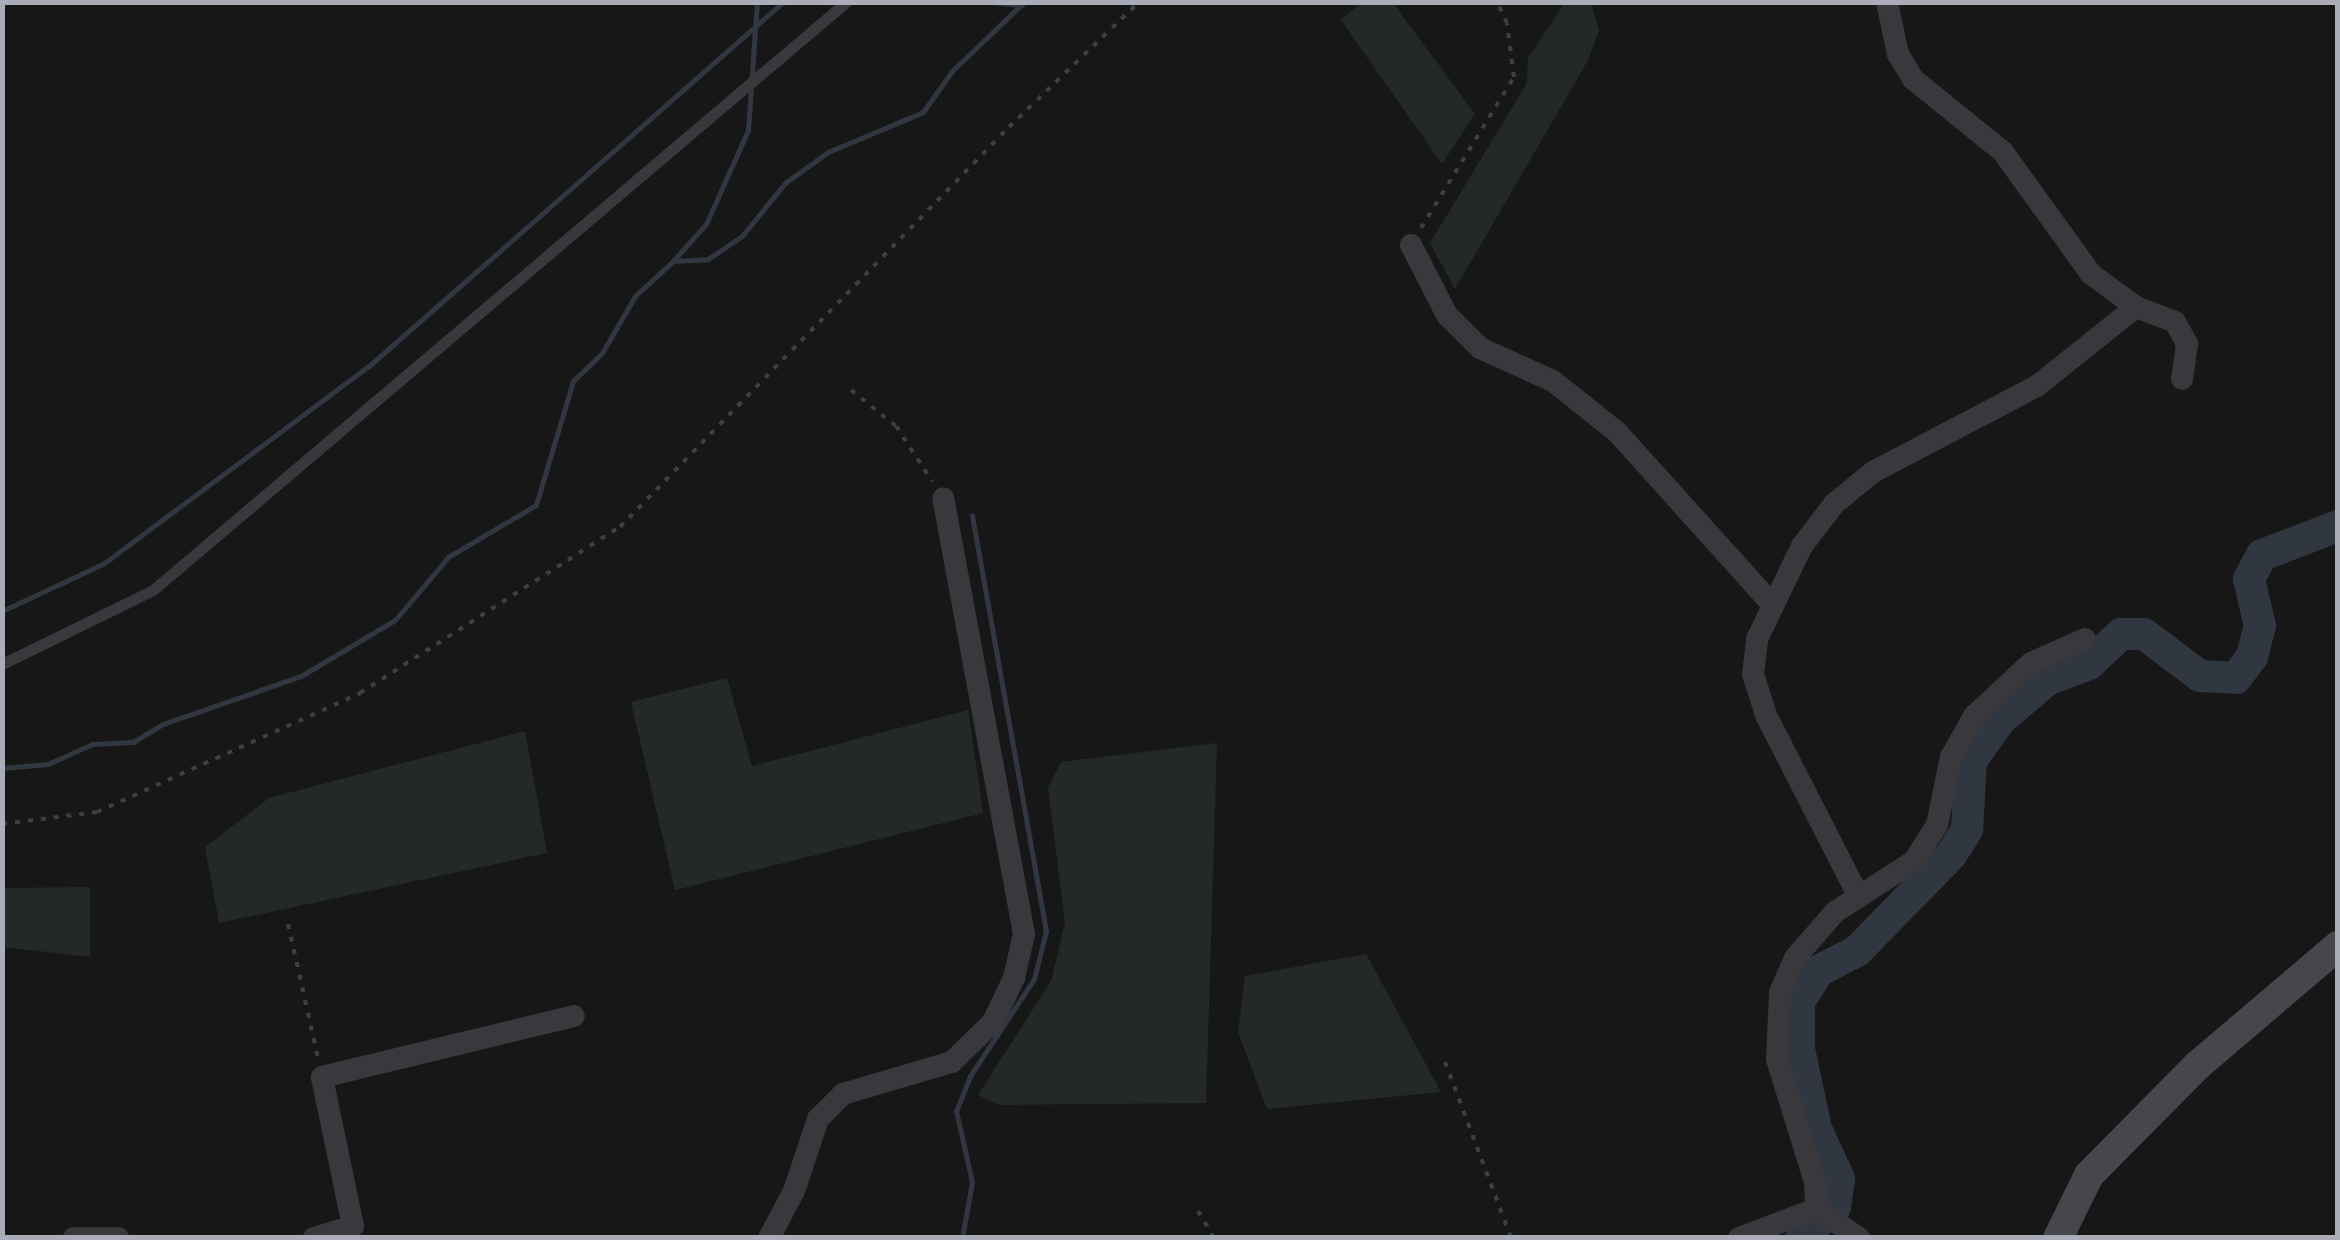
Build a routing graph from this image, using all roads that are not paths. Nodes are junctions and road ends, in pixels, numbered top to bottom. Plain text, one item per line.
1 (846, 2) edge
2 (1886, 2) edge
3 (1411, 245) road end
4 (2136, 307) junction
5 (2182, 379) dead end
6 (943, 498) road end
7 (1774, 605) junction
8 (2085, 639) dead end
9 (2, 664) edge
10 (1858, 897) junction
11 (2338, 946) edge
12 (574, 1016) dead end
13 (1817, 1209) junction
14 (74, 1238) edge
15 (118, 1238) edge
16 (314, 1238) edge
17 (769, 1238) edge
18 (1739, 1238) edge
19 (1859, 1238) edge
20 (2058, 1238) edge

1 - 9 lane
2 - 4 street
3 - 7 street
4 - 5 street
4 - 7 street
6 - 17 street
7 - 10 street
8 - 10 street
10 - 13 street
11 - 20 main road
12 - 16 street
13 - 18 street
13 - 19 street
14 - 15 street

